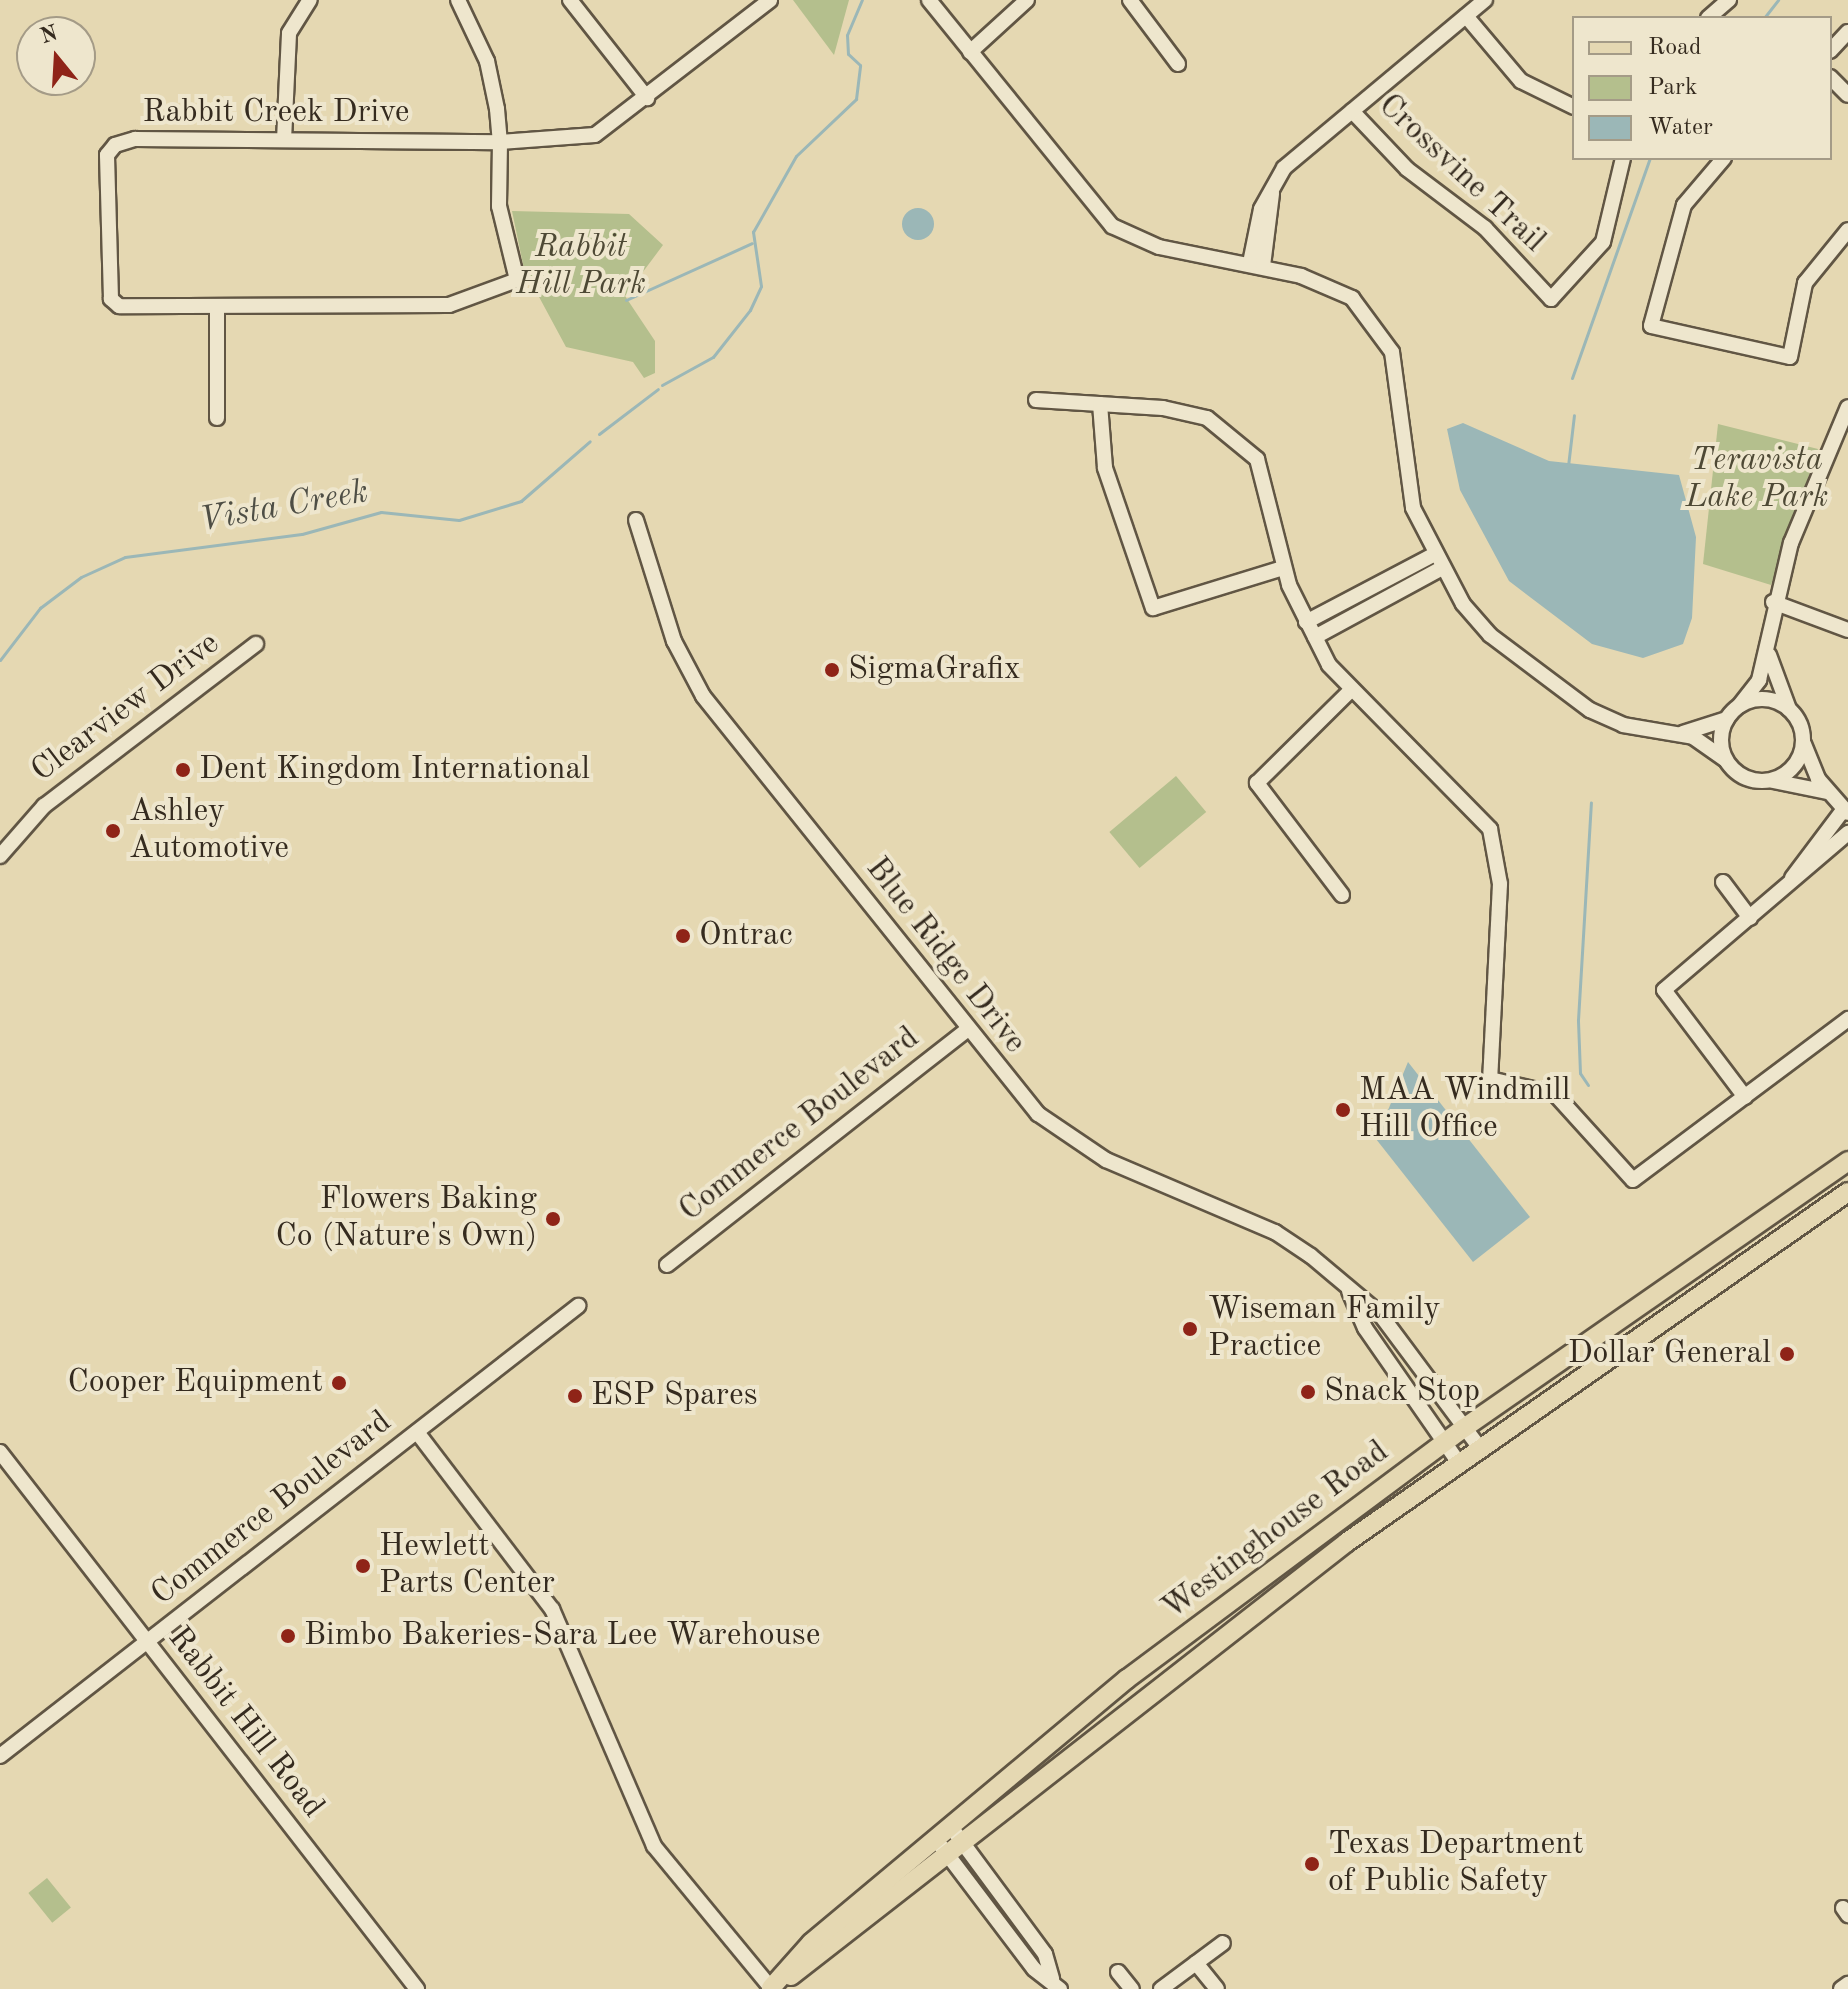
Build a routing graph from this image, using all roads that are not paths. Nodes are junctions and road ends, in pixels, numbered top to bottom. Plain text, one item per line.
1 (310, 0) edge
2 (458, 0) edge
3 (570, 0) edge
4 (770, 0) edge
5 (929, 0) edge
6 (1027, 0) edge
7 (1130, 0) edge
8 (1485, 0) edge
9 (1729, 0) edge
10 (752, 6) edge
11 (1466, 16) junction
12 (1710, 16) edge
13 (1848, 32) edge
14 (1832, 49) edge
15 (970, 52) junction
16 (1178, 64) dead end
17 (1832, 79) edge
18 (1848, 95) edge
19 (647, 98) junction
20 (1572, 106) edge
21 (1352, 111) junction
22 (284, 140) junction
23 (500, 142) junction
24 (1623, 160) edge
25 (1722, 160) edge
26 (1848, 230) edge
27 (1256, 265) junction
28 (217, 306) junction
29 (1036, 400) dead end
30 (1100, 404) junction
31 (1848, 407) edge
32 (217, 418) dead end
33 (636, 520) dead end
34 (1436, 562) junction
35 (1283, 568) junction
36 (1773, 602) junction
37 (1306, 622) junction
38 (1848, 630) edge
39 (1315, 637) junction
40 (256, 644) dead end
41 (1768, 644) junction
42 (1350, 691) junction
43 (1739, 706) junction
44 (1789, 710) junction
45 (1727, 719) junction
46 (1678, 733) junction
47 (1802, 735) junction
48 (1726, 760) junction
49 (1769, 780) junction
50 (1827, 792) junction
51 (1846, 811) edge
52 (1848, 833) edge
53 (0, 856) edge
54 (1723, 882) dead end
55 (1787, 885) junction
56 (1342, 895) dead end
57 (1750, 918) junction
58 (1848, 1019) edge
59 (967, 1030) junction
60 (1745, 1097) junction
61 (1848, 1161) edge
62 (1848, 1192) edge
63 (667, 1265) dead end
64 (1349, 1291) junction
65 (578, 1306) dead end
66 (1464, 1428) junction
67 (417, 1432) junction
68 (1444, 1443) junction
69 (1479, 1447) junction
70 (0, 1452) edge
71 (1458, 1462) junction
72 (146, 1642) junction
73 (0, 1756) edge
74 (944, 1833) junction
75 (965, 1845) junction
76 (950, 1857) junction
77 (1223, 1943) dead end
78 (1196, 1963) junction
79 (1118, 1972) dead end
80 (1056, 1984) edge
81 (1848, 1984) edge
82 (417, 1989) edge
83 (770, 1989) edge
84 (1132, 1989) edge
85 (1161, 1989) edge
86 (1217, 1989) edge
87 (1841, 1989) edge

1 - 22 street
2 - 23 street
3 - 19 street
4 - 10 street, Rabbit Creek Drive
5 - 15 street
6 - 15 street
7 - 16 street
8 - 11 street
9 - 12 street
10 - 19 street, Rabbit Creek Drive
11 - 20 street
11 - 21 street
13 - 14 street
15 - 27 street
17 - 18 street
19 - 23 street, Rabbit Creek Drive
21 - 24 street, Crossvine Trail
21 - 27 street
22 - 23 street, Rabbit Creek Drive
22 - 28 street, Rabbit Creek Drive
23 - 28 street, Rabbit Creek Drive
25 - 26 street
27 - 34 street
28 - 32 street
29 - 30 street
30 - 35 street
30 - 35 street
31 - 36 street
33 - 59 street, Blue Ridge Drive
34 - 37 street
34 - 39 street
34 - 46 street
35 - 37 street
36 - 38 street
36 - 41 street
37 - 39 street
39 - 42 street
40 - 53 street, Clearview Drive
41 - 43 street
41 - 44 street
42 - 56 street
42 - 60 street
43 - 44 street
43 - 45 street
44 - 47 street
45 - 46 street
45 - 48 street
46 - 48 street
47 - 49 street
47 - 50 street
48 - 49 street
49 - 50 street
50 - 51 street
51 - 55 street
52 - 55 street
54 - 57 street
55 - 57 street
57 - 60 street
58 - 60 street
59 - 63 street, Commerce Boulevard
59 - 64 street, Blue Ridge Drive
61 - 66 main road, Westinghouse Road
62 - 69 main road, Westinghouse Road
64 - 66 street, Blue Ridge Drive
64 - 68 street, Blue Ridge Drive
65 - 67 street, Commerce Boulevard
66 - 68 main road, Westinghouse Road
66 - 69 street, Blue Ridge Drive
67 - 72 street, Commerce Boulevard
67 - 83 street
68 - 71 street, Blue Ridge Drive
68 - 74 main road, Westinghouse Road
69 - 71 main road, Westinghouse Road
70 - 72 street, Rabbit Hill Road
71 - 75 main road, Westinghouse Road
72 - 73 street, Commerce Boulevard
72 - 82 street, Rabbit Hill Road
74 - 75 street
74 - 76 street
74 - 83 main road, Westinghouse Road
75 - 76 main road, Westinghouse Road
75 - 80 street
76 - 80 street
76 - 83 main road, Westinghouse Road
77 - 78 street
78 - 85 street
78 - 86 street
79 - 84 street
81 - 87 street

